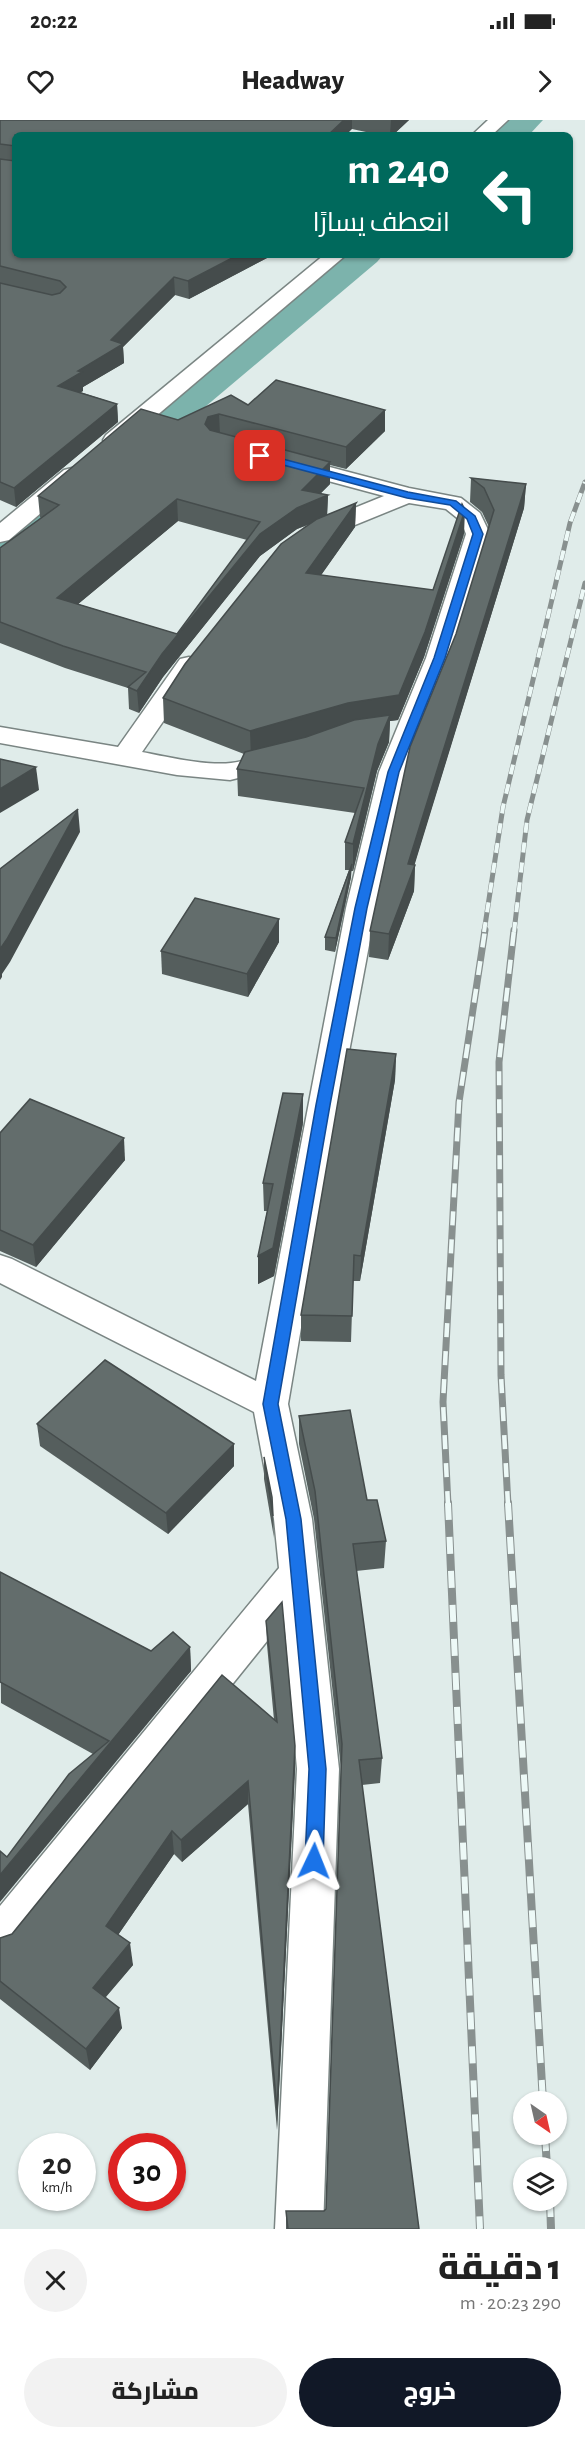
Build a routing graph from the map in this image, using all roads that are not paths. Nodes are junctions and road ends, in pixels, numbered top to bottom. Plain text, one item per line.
1 (499, 120) edge
2 (485, 132) edge
3 (332, 258) edge
4 (263, 456) edge
5 (407, 495) junction
6 (0, 535) edge
7 (298, 543) edge
8 (204, 646) edge
9 (411, 728) junction
10 (380, 733) edge
11 (0, 735) edge
12 (306, 752) edge
13 (125, 756) junction
14 (0, 1268) edge
15 (270, 1404) junction
16 (298, 1572) junction
17 (0, 1939) edge
18 (299, 2229) edge

1 - 2 street
3 - 6 street
4 - 5 street
5 - 7 street
5 - 9 street
8 - 13 street
9 - 10 street
9 - 15 street
11 - 13 street
12 - 13 street
14 - 15 street
15 - 16 street
16 - 17 street
16 - 18 street

